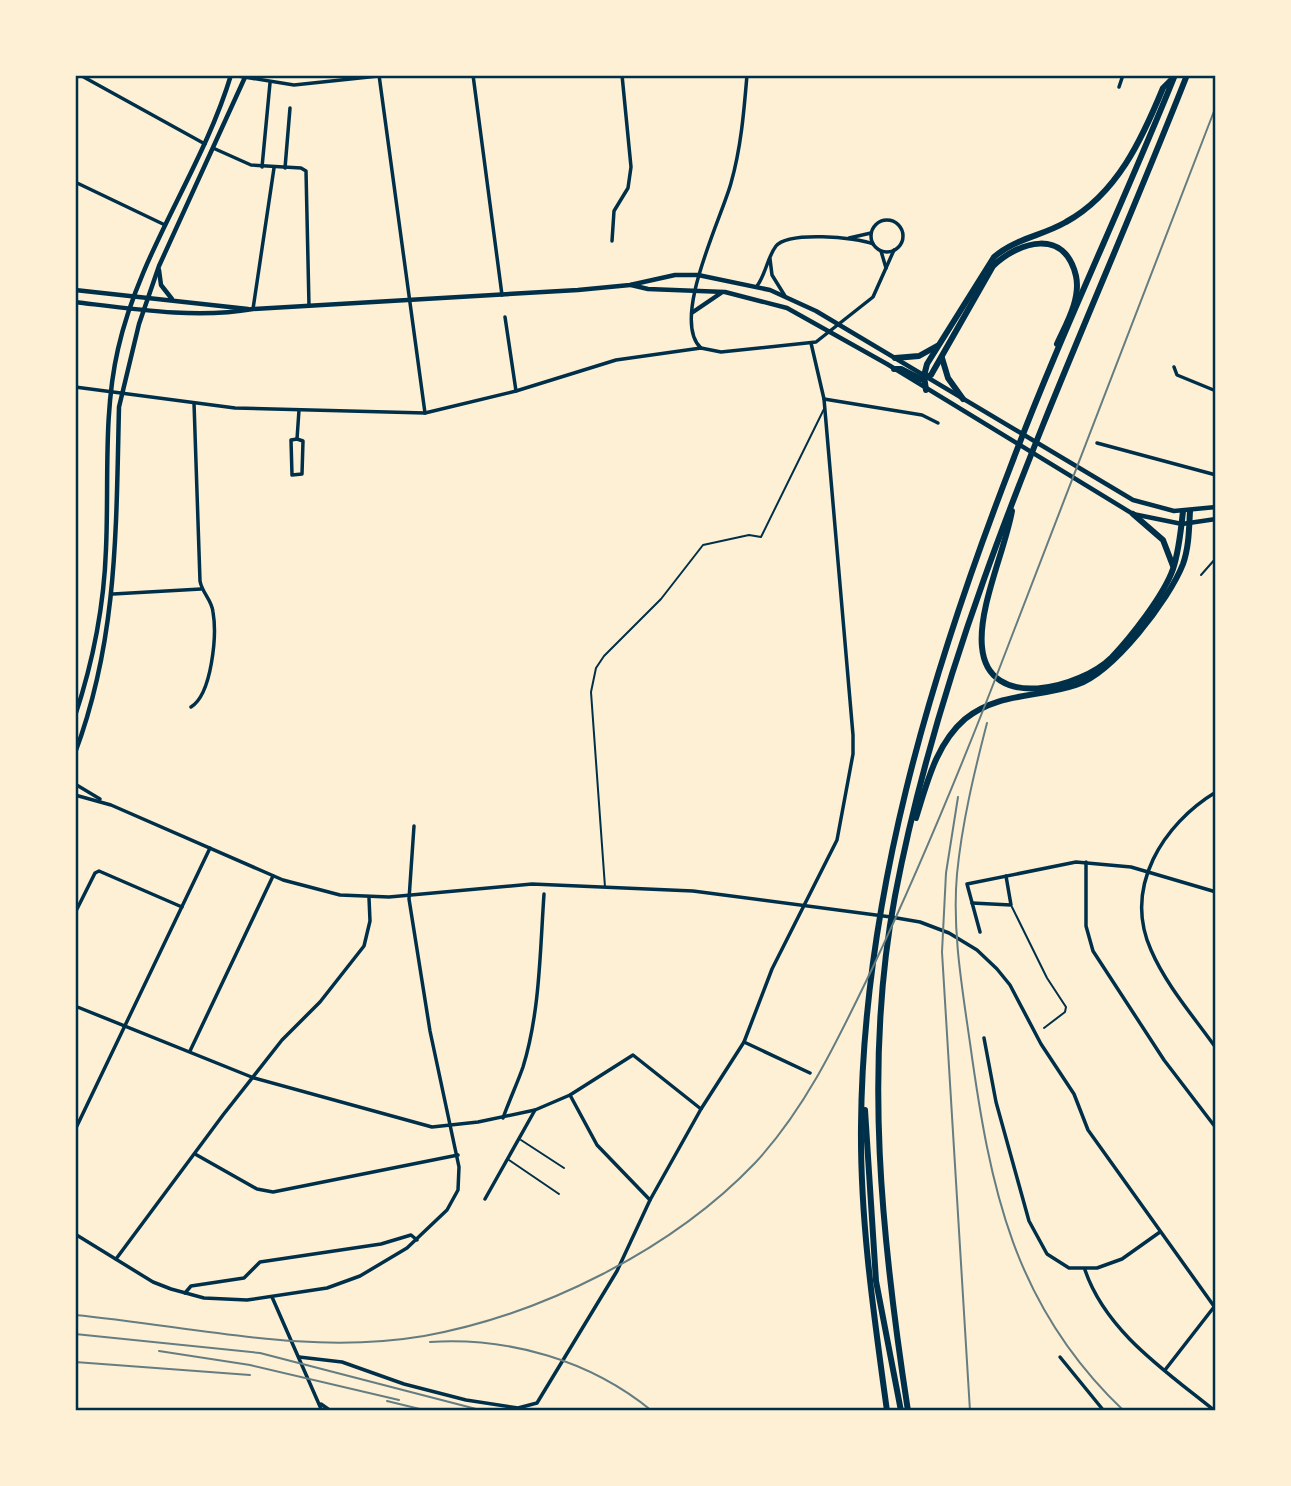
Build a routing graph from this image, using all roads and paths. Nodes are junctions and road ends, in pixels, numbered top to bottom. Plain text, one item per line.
1 (80, 75) edge
2 (231, 75) edge
3 (388, 75) edge
4 (473, 75) edge
5 (622, 75) edge
6 (747, 75) edge
7 (1123, 75) edge
8 (1187, 75) edge
9 (379, 76) edge
10 (1174, 76) edge
11 (246, 77) edge
12 (271, 83) junction
13 (1119, 87) dead end
14 (290, 108) dead end
15 (205, 144) junction
16 (213, 148) junction
17 (262, 167) junction
18 (275, 168) junction
19 (285, 168) junction
20 (75, 182) edge
21 (165, 225) junction
22 (871, 233) junction
23 (846, 239) junction
24 (612, 241) dead end
25 (873, 244) junction
26 (894, 250) junction
27 (881, 251) junction
28 (770, 258) junction
29 (159, 265) junction
30 (886, 268) junction
31 (698, 275) junction
32 (630, 285) junction
33 (757, 286) junction
34 (696, 289) junction
35 (75, 290) edge
36 (725, 292) junction
37 (502, 296) junction
38 (785, 296) junction
39 (132, 297) junction
40 (147, 298) junction
41 (173, 299) junction
42 (410, 301) junction
43 (75, 302) edge
44 (309, 306) junction
45 (129, 308) junction
46 (144, 309) junction
47 (251, 309) junction
48 (693, 312) junction
49 (505, 317) dead end
50 (811, 343) junction
51 (939, 345) junction
52 (701, 348) junction
53 (942, 355) junction
54 (895, 358) junction
55 (1174, 367) dead end
56 (894, 369) junction
57 (1048, 376) junction
58 (925, 378) junction
59 (75, 387) edge
60 (926, 390) junction
61 (516, 391) junction
62 (1216, 391) edge
63 (111, 392) junction
64 (121, 394) junction
65 (824, 399) junction
66 (963, 399) junction
67 (194, 403) junction
68 (824, 408) junction
69 (299, 410) junction
70 (425, 413) junction
71 (938, 423) dead end
72 (297, 439) junction
73 (1097, 443) dead end
74 (1216, 475) edge
75 (1015, 495) junction
76 (1216, 507) edge
77 (1186, 511) junction
78 (1133, 514) junction
79 (1216, 519) edge
80 (1185, 524) junction
81 (1216, 558) edge
82 (1174, 568) junction
83 (1201, 575) dead end
84 (201, 589) junction
85 (113, 594) junction
86 (191, 707) dead end
87 (75, 716) edge
88 (75, 753) edge
89 (75, 785) edge
90 (1216, 792) edge
91 (75, 795) edge
92 (104, 802) junction
93 (414, 826) dead end
94 (908, 836) junction
95 (210, 848) junction
96 (1086, 862) junction
97 (1149, 873) junction
98 (273, 876) junction
99 (1006, 876) junction
100 (605, 887) junction
101 (1216, 892) edge
102 (544, 894) dead end
103 (409, 895) junction
104 (369, 897) junction
105 (972, 903) junction
106 (1011, 905) junction
107 (182, 907) junction
108 (803, 908) junction
109 (75, 913) edge
110 (980, 932) dead end
111 (75, 1006) edge
112 (125, 1026) junction
113 (1044, 1028) dead end
114 (984, 1038) dead end
115 (744, 1042) junction
116 (1216, 1048) edge
117 (190, 1051) junction
118 (810, 1073) dead end
119 (254, 1077) junction
120 (864, 1091) junction
121 (570, 1096) junction
122 (701, 1109) junction
123 (535, 1110) junction
124 (503, 1118) junction
125 (451, 1126) junction
126 (1216, 1128) edge
127 (75, 1130) edge
128 (521, 1140) junction
129 (195, 1154) junction
130 (458, 1155) junction
131 (509, 1160) junction
132 (564, 1168) dead end
133 (559, 1194) dead end
134 (485, 1199) dead end
135 (650, 1200) junction
136 (1160, 1232) junction
137 (75, 1234) edge
138 (417, 1240) junction
139 (116, 1259) junction
140 (1085, 1270) junction
141 (185, 1293) junction
142 (272, 1297) junction
143 (1215, 1308) edge
144 (299, 1357) junction
145 (1060, 1357) dead end
146 (1165, 1370) junction
147 (321, 1404) junction
148 (1214, 1410) edge
149 (322, 1411) edge
150 (331, 1411) edge
151 (887, 1411) edge
152 (901, 1411) edge
153 (908, 1411) edge
154 (1104, 1411) edge

1 - 15 street
2 - 11 street
2 - 15 main road
3 - 9 street
4 - 37 street
5 - 24 street
6 - 31 street
7 - 13 street
8 - 75 highway
9 - 12 street
9 - 42 street
10 - 51 highway
10 - 57 highway
11 - 12 street
11 - 16 main road
12 - 17 street
14 - 19 street
15 - 21 main road
16 - 17 street
16 - 29 main road
17 - 18 street
18 - 19 street
18 - 47 street
19 - 44 street
20 - 21 street
21 - 39 main road
22 - 23 street
22 - 25 street
22 - 26 street
23 - 25 street
23 - 28 street
25 - 27 street
26 - 27 street
26 - 30 street
27 - 30 street
28 - 33 street
28 - 38 street
29 - 40 main road
29 - 41 main road
30 - 50 street
31 - 32 main road
31 - 33 main road
31 - 34 street
32 - 34 main road
32 - 37 main road
33 - 38 main road
34 - 36 main road
34 - 48 street
35 - 39 main road
36 - 48 main road
36 - 56 main road
37 - 42 main road
38 - 54 main road
39 - 40 main road
39 - 45 main road
40 - 41 main road
40 - 46 main road
41 - 47 main road
42 - 44 main road
42 - 70 street
43 - 45 main road
44 - 47 main road
45 - 46 main road
45 - 63 main road
46 - 47 main road
46 - 64 main road
48 - 52 street
49 - 61 street
50 - 52 street
50 - 65 street
51 - 54 highway
51 - 58 highway
52 - 61 street
53 - 57 highway
53 - 58 highway
53 - 66 highway
54 - 58 main road
55 - 62 street
56 - 58 highway
56 - 60 main road
57 - 120 highway
58 - 60 highway
58 - 66 main road
59 - 63 street
60 - 78 main road
61 - 70 street
63 - 64 street
63 - 87 main road
64 - 67 street
64 - 85 main road
65 - 68 street
65 - 71 street
66 - 77 main road
67 - 69 street
67 - 84 street
68 - 100 lane
68 - 108 street
69 - 70 street
69 - 72 street
72 - 72 street
73 - 74 street
75 - 82 highway
75 - 94 highway
76 - 77 main road
77 - 80 highway
78 - 80 main road
78 - 82 highway
79 - 80 main road
80 - 82 highway
80 - 94 highway
81 - 83 lane
84 - 85 street
84 - 86 street
85 - 88 main road
89 - 92 street
90 - 97 street
91 - 92 street
92 - 95 street
93 - 103 street
94 - 153 highway
95 - 98 street
95 - 107 street
96 - 97 street
96 - 99 street
96 - 126 street
97 - 101 street
97 - 116 street
98 - 104 street
98 - 117 street
99 - 105 street
99 - 106 street
100 - 103 street
100 - 108 street
102 - 124 street
103 - 104 street
103 - 125 street
104 - 119 street
105 - 106 street
105 - 110 street
106 - 113 lane
107 - 109 street
107 - 112 street
108 - 115 street
108 - 136 street
111 - 112 street
112 - 117 street
112 - 127 street
114 - 140 street
115 - 118 street
115 - 122 street
117 - 119 street
119 - 125 street
119 - 129 street
120 - 151 highway
120 - 152 highway
121 - 122 street
121 - 123 street
121 - 135 street
122 - 135 street
123 - 124 street
123 - 128 street
124 - 125 street
125 - 130 street
128 - 131 street
128 - 132 lane
129 - 130 street
129 - 139 street
130 - 138 street
131 - 133 lane
131 - 134 street
135 - 144 street
136 - 140 street
136 - 143 street
137 - 139 street
138 - 141 street
138 - 142 street
139 - 141 street
140 - 146 street
141 - 142 street
142 - 144 street
143 - 146 street
144 - 147 street
145 - 154 street
146 - 148 street
147 - 149 street
147 - 150 street

